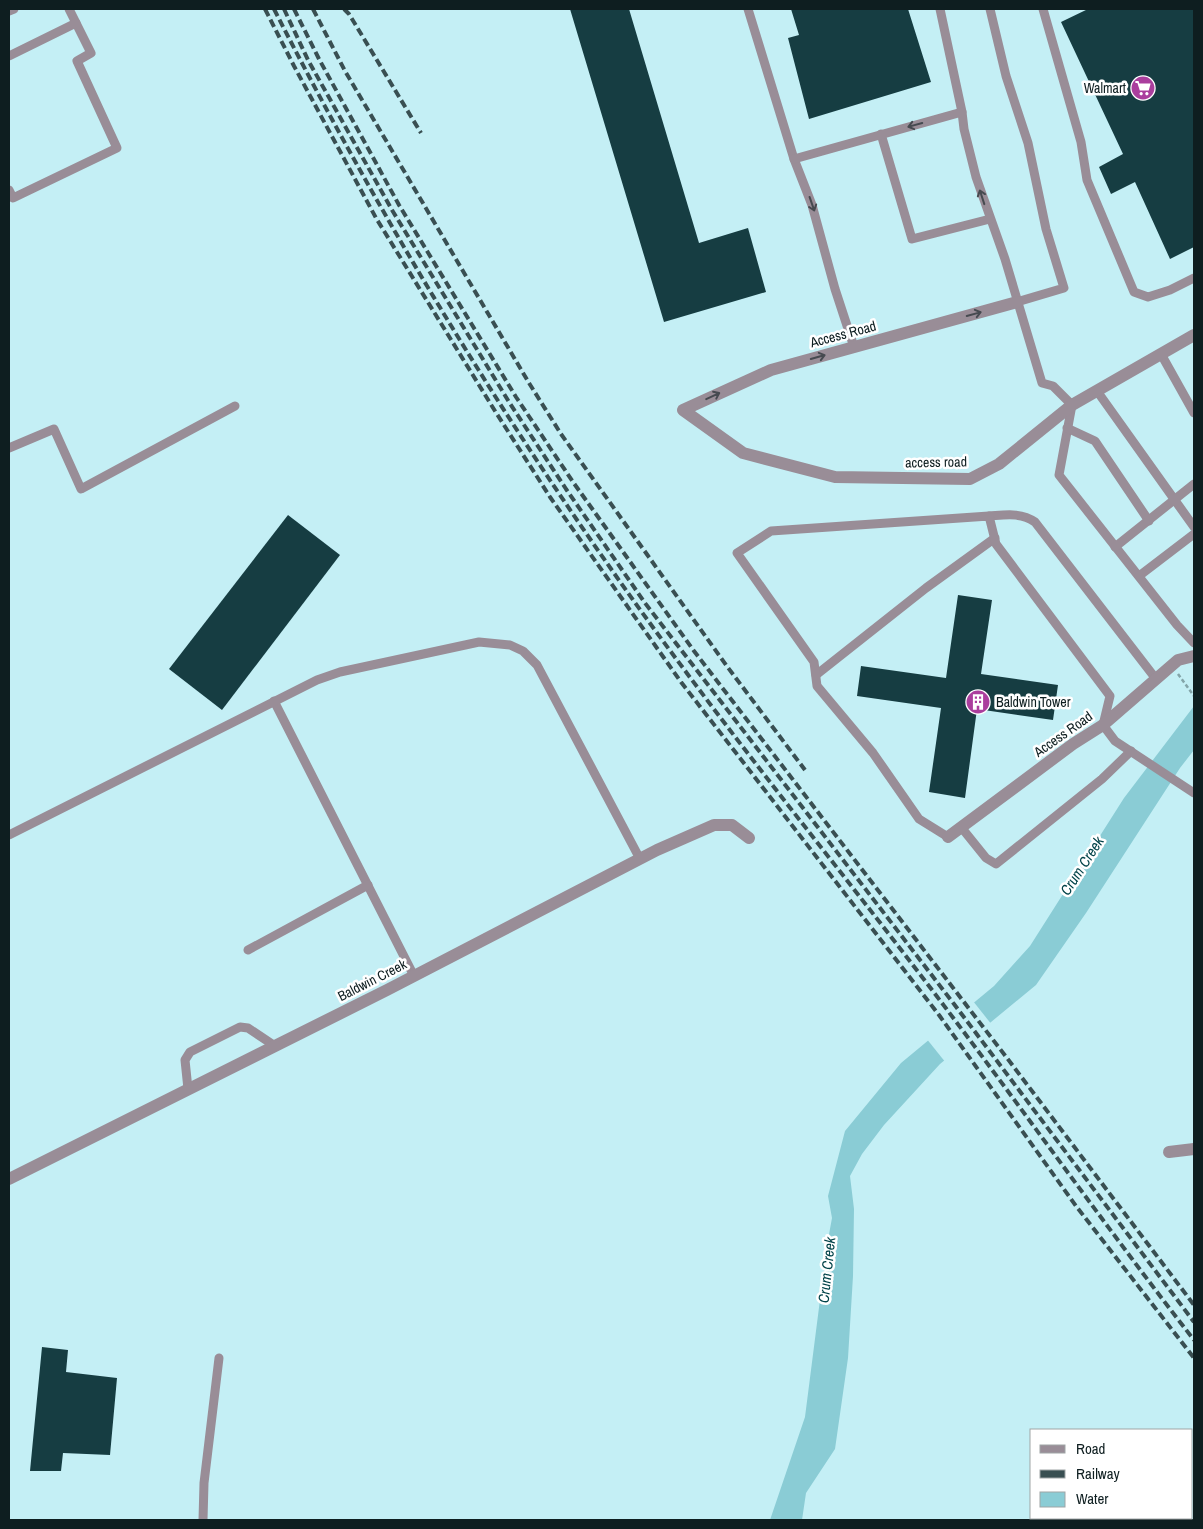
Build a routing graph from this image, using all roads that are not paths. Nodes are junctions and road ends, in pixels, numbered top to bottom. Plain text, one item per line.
1 (14, 9) edge
2 (69, 9) edge
3 (748, 9) edge
4 (941, 9) edge
5 (990, 9) edge
6 (1043, 9) edge
7 (9, 11) edge
8 (76, 23) junction
9 (9, 56) edge
10 (962, 112) junction
11 (881, 134) junction
12 (794, 159) junction
13 (9, 190) edge
14 (990, 219) junction
15 (1194, 278) edge
16 (1017, 302) junction
17 (1194, 335) edge
18 (854, 347) junction
19 (1161, 354) junction
20 (1097, 391) junction
21 (1072, 405) junction
22 (235, 406) dead end
23 (683, 410) joint
24 (1194, 413) edge
25 (1067, 428) junction
26 (9, 448) edge
27 (1194, 484) edge
28 (1174, 501) junction
29 (989, 516) junction
30 (1148, 521) junction
31 (1194, 527) edge
32 (1194, 534) edge
33 (995, 538) junction
34 (1115, 547) junction
35 (1139, 576) junction
36 (1194, 643) edge
37 (1194, 656) edge
38 (816, 675) junction
39 (1156, 679) junction
40 (274, 701) junction
41 (1103, 725) junction
42 (1130, 751) junction
43 (1194, 793) edge
44 (961, 827) junction
45 (9, 835) edge
46 (749, 838) dead end
47 (948, 838) joint
48 (640, 859) junction
49 (368, 886) junction
50 (248, 950) dead end
51 (414, 976) junction
52 (275, 1046) junction
53 (188, 1089) junction
54 (1194, 1149) edge
55 (1169, 1152) dead end
56 (9, 1179) edge
57 (219, 1358) dead end
58 (204, 1520) edge

1 - 7 lane
2 - 8 lane
3 - 12 lane
4 - 10 lane
5 - 16 lane
6 - 15 lane
8 - 9 lane
8 - 13 lane
10 -> 11 lane
14 -> 10 lane
11 - 12 lane
11 - 14 lane
12 -> 18 lane
14 - 16 lane
18 -> 16 street, Access Road
16 - 21 lane
17 - 19 street, access road
23 -> 18 street, Access Road
19 - 20 street, access road
19 - 24 lane
20 - 21 street, access road
20 - 28 lane
21 - 23 street, access road
21 - 25 lane
22 - 26 lane
25 - 30 lane
25 - 34 lane
27 - 28 lane
28 - 30 lane
28 - 31 lane
29 - 33 lane
29 - 38 lane
29 - 39 lane
30 - 34 lane
32 - 35 lane
33 - 38 lane
33 - 41 lane
34 - 35 lane
35 - 36 lane
37 - 39 street, Access Road
38 - 47 lane
39 - 41 street, Access Road
40 - 45 lane
40 - 48 lane
40 - 49 lane
41 - 42 lane
41 - 44 street, Access Road
42 - 43 lane
42 - 44 lane
44 - 47 street, Access Road
46 - 48 street, Baldwin Creek
48 - 51 street, Baldwin Creek
49 - 50 lane
49 - 51 lane
51 - 52 street, Baldwin Creek
52 - 53 street, Baldwin Creek
52 - 53 lane
53 - 56 street, Baldwin Creek
54 - 55 street
57 - 58 lane

